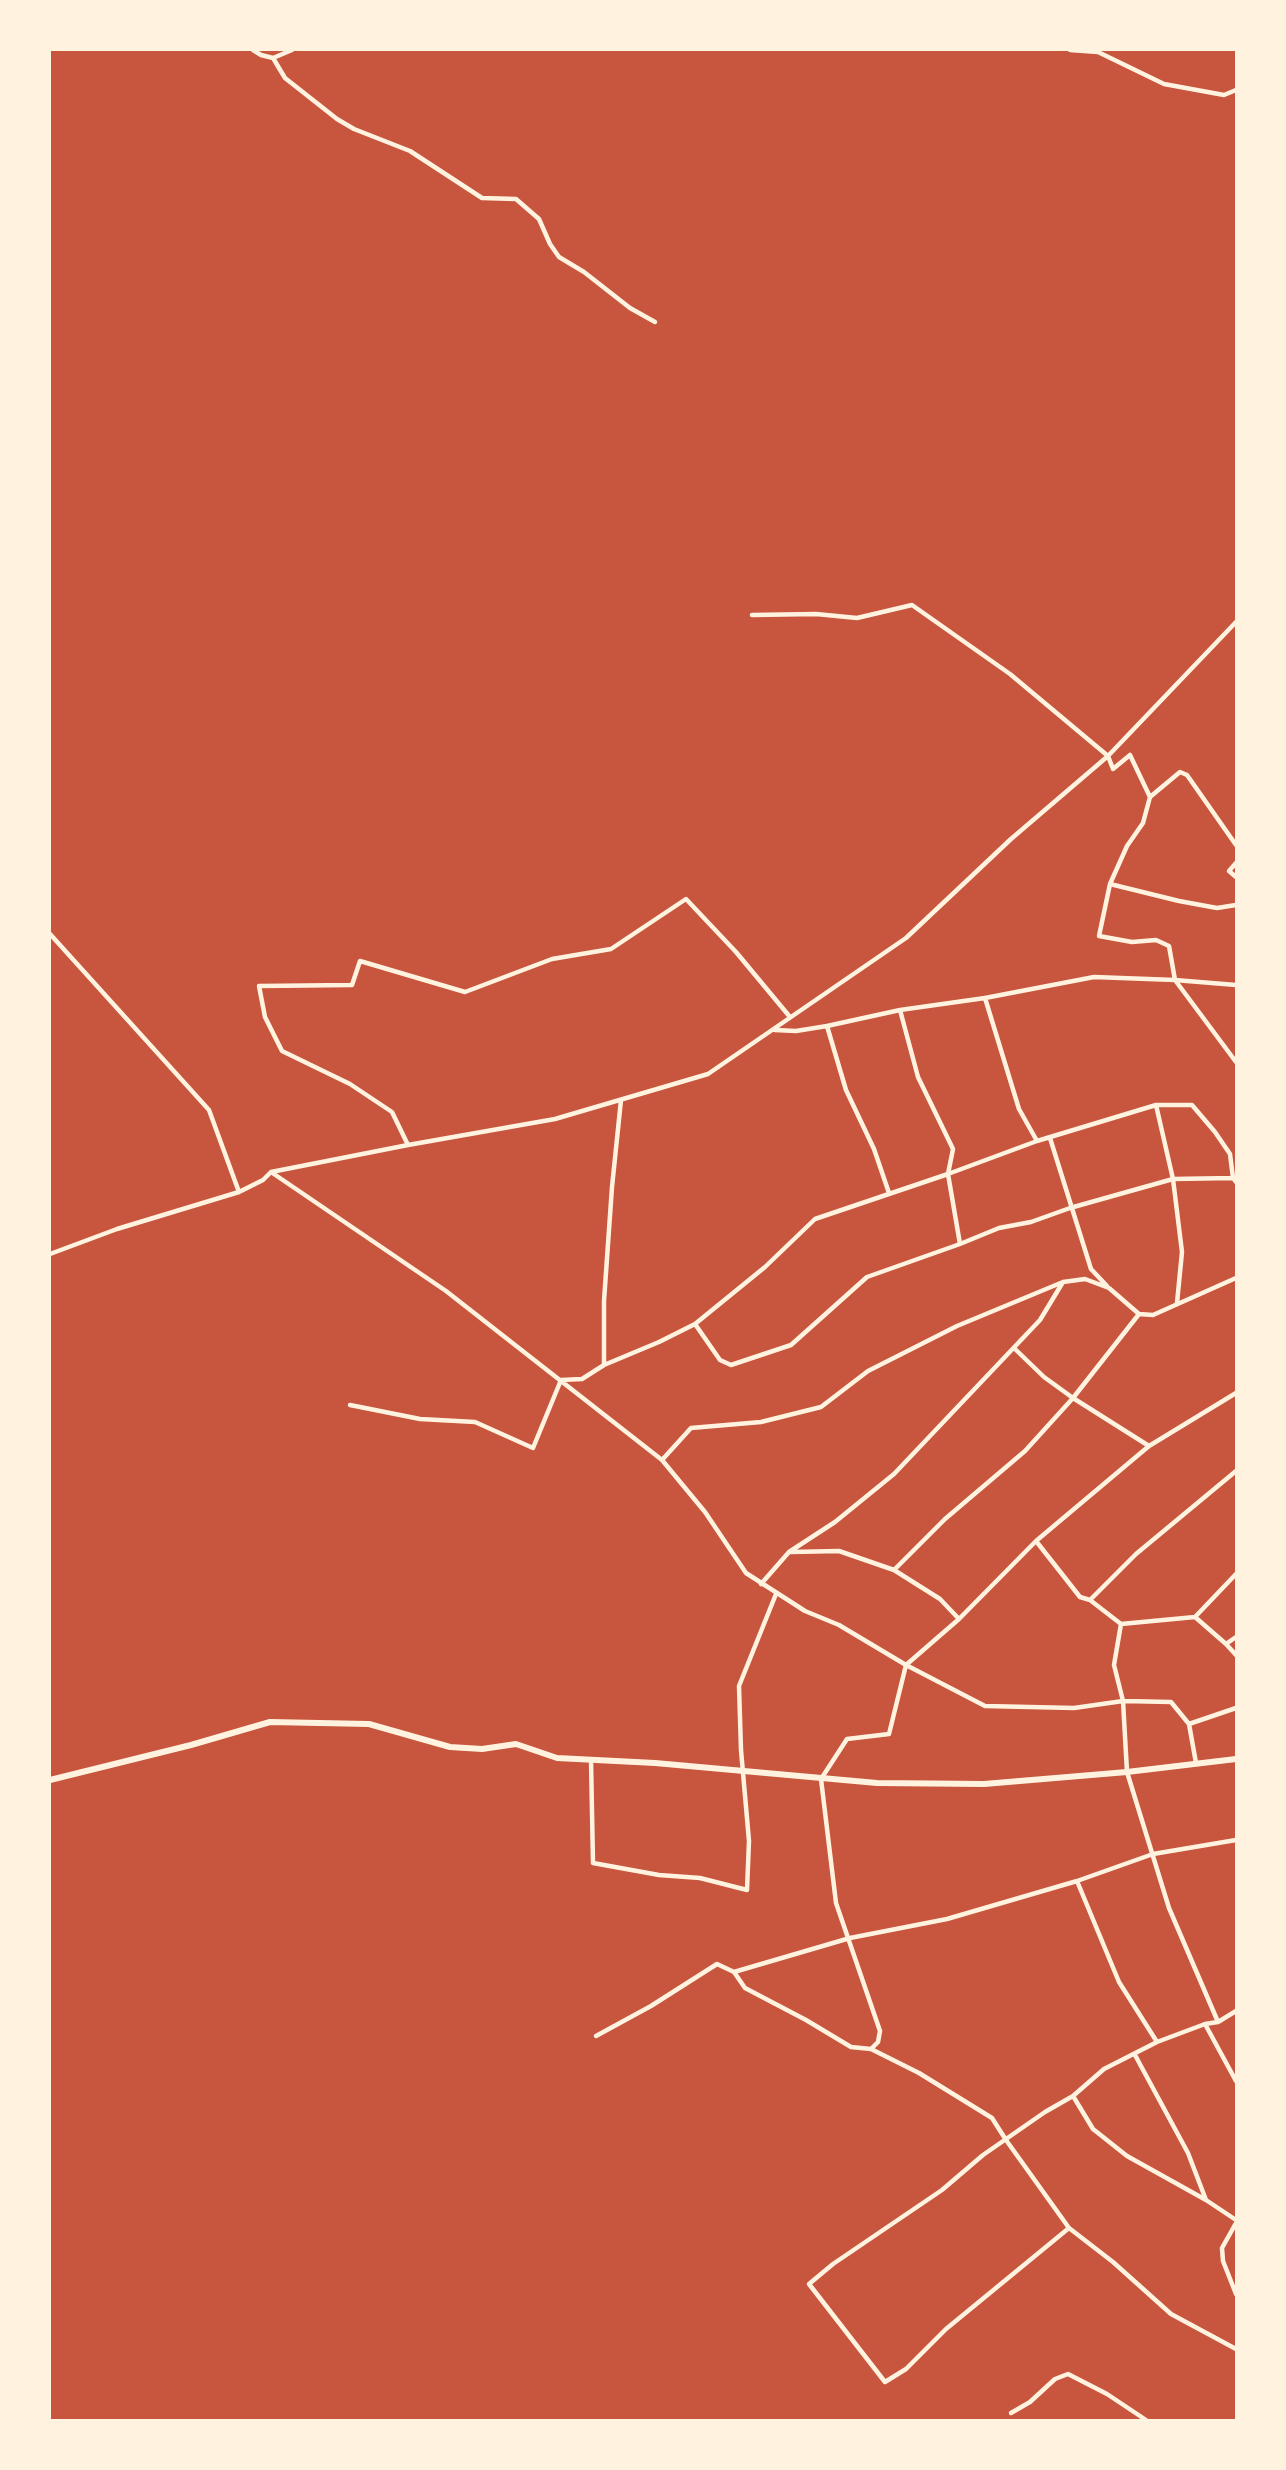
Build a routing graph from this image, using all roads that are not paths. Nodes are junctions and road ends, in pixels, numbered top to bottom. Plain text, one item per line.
1 (253, 50) edge
2 (292, 50) edge
3 (1070, 50) edge
4 (273, 58) junction
5 (1236, 90) edge
6 (656, 322) dead end
7 (752, 615) dead end
8 (1236, 622) edge
9 (1108, 756) junction
10 (1150, 797) junction
11 (1236, 845) edge
12 (1236, 863) edge
13 (1236, 877) edge
14 (1110, 885) junction
15 (1236, 905) edge
16 (50, 934) edge
17 (1175, 980) junction
18 (1236, 985) edge
19 (985, 998) junction
20 (900, 1011) junction
21 (790, 1017) junction
22 (827, 1026) junction
23 (775, 1030) junction
24 (1236, 1062) edge
25 (621, 1100) junction
26 (1156, 1105) junction
27 (1050, 1138) junction
28 (1037, 1141) junction
29 (408, 1145) junction
30 (271, 1172) junction
31 (948, 1174) junction
32 (1173, 1179) junction
33 (1235, 1180) edge
34 (238, 1192) junction
35 (889, 1193) junction
36 (1070, 1208) junction
37 (960, 1244) junction
38 (50, 1254) edge
39 (1236, 1278) edge
40 (1063, 1282) junction
41 (1109, 1288) junction
42 (1177, 1303) junction
43 (1139, 1314) junction
44 (695, 1324) junction
45 (1014, 1348) junction
46 (604, 1365) junction
47 (561, 1380) junction
48 (1236, 1393) edge
49 (1073, 1398) junction
50 (350, 1405) dead end
51 (1149, 1446) junction
52 (662, 1460) junction
53 (1236, 1471) edge
54 (1036, 1541) junction
55 (789, 1552) junction
56 (894, 1570) junction
57 (1236, 1574) edge
58 (761, 1584) junction
59 (776, 1594) junction
60 (1090, 1600) junction
61 (1195, 1617) junction
62 (959, 1619) junction
63 (1121, 1624) junction
64 (1236, 1637) edge
65 (1226, 1644) junction
66 (1236, 1654) edge
67 (906, 1665) junction
68 (1123, 1701) junction
69 (1236, 1708) edge
70 (1189, 1724) junction
71 (1236, 1759) edge
72 (591, 1760) junction
73 (1197, 1763) junction
74 (743, 1772) junction
75 (1127, 1772) junction
76 (821, 1779) junction
77 (50, 1780) edge
78 (1236, 1840) edge
79 (1153, 1854) junction
80 (1077, 1881) junction
81 (850, 1938) junction
82 (734, 1972) junction
83 (1236, 2011) edge
84 (1218, 2022) junction
85 (1205, 2024) junction
86 (596, 2036) dead end
87 (1157, 2042) junction
88 (872, 2049) junction
89 (1135, 2055) junction
90 (1236, 2081) edge
91 (1073, 2096) junction
92 (1006, 2140) junction
93 (1206, 2200) junction
94 (1236, 2221) edge
95 (1069, 2228) junction
96 (1236, 2294) edge
97 (1236, 2349) edge
98 (1011, 2413) dead end
99 (1146, 2421) edge

1 - 4 street
2 - 4 street
3 - 5 street
4 - 6 street
7 - 9 street
8 - 9 street
9 - 10 street
9 - 21 street
10 - 11 street
10 - 14 street
12 - 13 street
14 - 15 street
14 - 17 street
16 - 34 street
17 - 18 street
17 - 19 street
17 - 24 street
19 - 20 street
19 - 28 street
20 - 22 street
20 - 31 street
21 - 23 street
21 - 29 street
22 - 23 street
22 - 35 street
23 - 25 street
25 - 29 street
25 - 46 street
26 - 27 street
26 - 32 street
26 - 33 street
27 - 28 street
27 - 36 street
28 - 31 street
29 - 30 street
30 - 34 street
30 - 47 street
31 - 35 street
31 - 37 street
32 - 33 street
32 - 36 street
32 - 42 street
34 - 38 street
35 - 44 street
36 - 37 street
36 - 41 street
37 - 44 street
39 - 42 street
40 - 41 street
40 - 45 street
40 - 52 street
41 - 43 street
42 - 43 street
43 - 49 street
44 - 46 street
45 - 49 street
45 - 55 street
46 - 47 street
47 - 50 street
47 - 52 street
48 - 51 street
49 - 51 street
49 - 56 street
51 - 54 street
52 - 58 street
53 - 60 street
54 - 60 street
54 - 62 street
55 - 56 street
55 - 58 street
56 - 62 street
57 - 61 street
58 - 59 street
59 - 67 street
59 - 74 street
60 - 63 street
61 - 63 street
61 - 65 street
62 - 67 street
63 - 68 street
64 - 65 street
65 - 66 street
67 - 68 street
67 - 76 street
68 - 70 street
68 - 75 street
69 - 70 street
70 - 73 street
71 - 73 street
72 - 74 street
72 - 74 street
72 - 77 street
73 - 75 street
74 - 76 street
75 - 76 street
75 - 79 street
76 - 81 street
78 - 79 street
79 - 80 street
79 - 84 street
80 - 81 street
80 - 87 street
81 - 82 street
81 - 88 street
82 - 86 street
82 - 88 street
83 - 84 street
84 - 85 street
85 - 87 street
85 - 90 street
87 - 89 street
88 - 92 street
89 - 91 street
89 - 93 street
91 - 92 street
91 - 93 street
92 - 95 street
92 - 95 street
93 - 94 street
94 - 96 street
95 - 97 street
98 - 99 street

